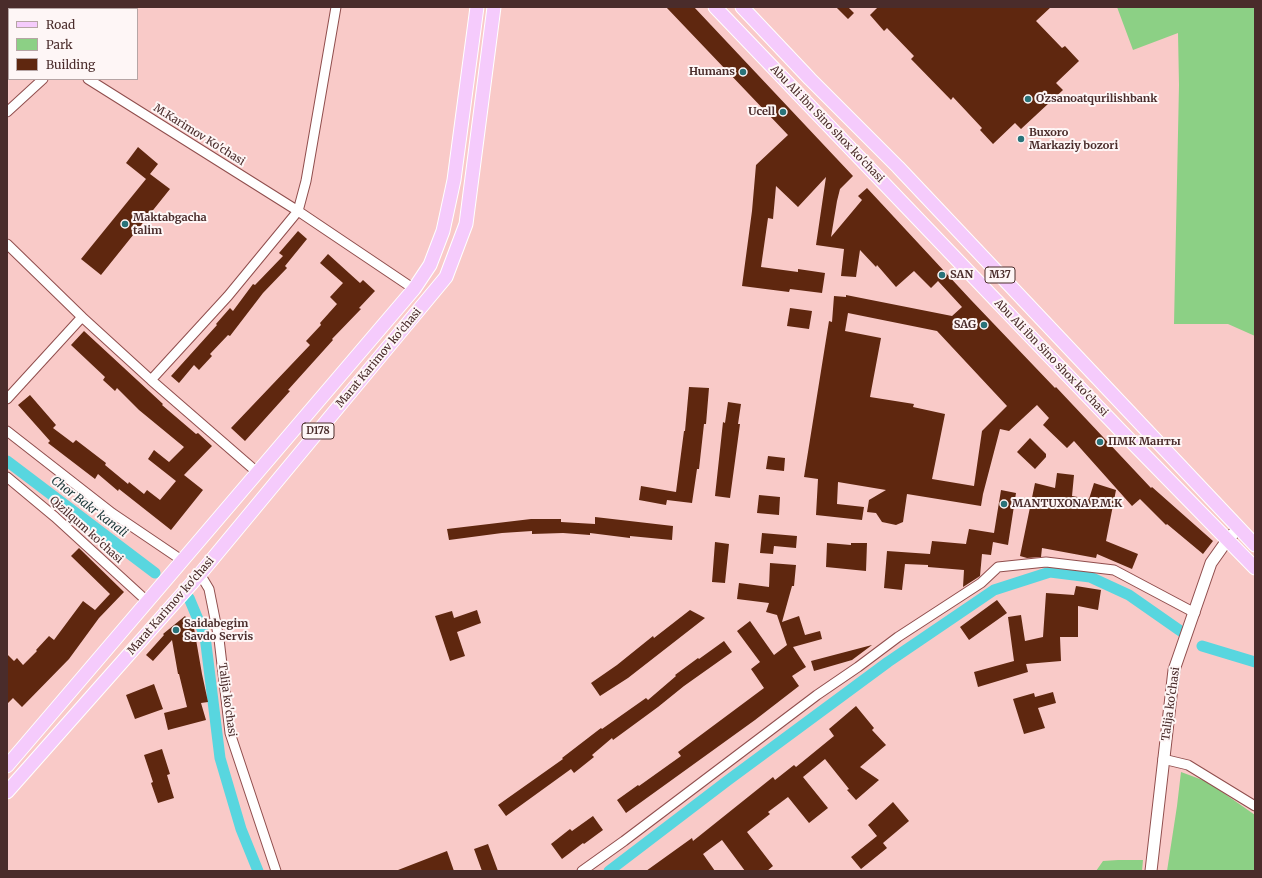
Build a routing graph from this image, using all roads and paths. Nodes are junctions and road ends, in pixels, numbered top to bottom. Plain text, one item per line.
1 (336, 7) edge
2 (477, 7) edge
3 (494, 7) edge
4 (715, 7) edge
5 (742, 7) edge
6 (42, 80) edge
7 (90, 80) edge
8 (7, 112) edge
9 (298, 211) junction
10 (7, 244) edge
11 (414, 289) junction
12 (82, 317) junction
13 (150, 380) junction
14 (7, 398) edge
15 (7, 431) edge
16 (258, 473) junction
17 (7, 477) edge
18 (1239, 528) junction
19 (1228, 539) junction
20 (1255, 544) edge
21 (183, 561) junction
22 (1255, 568) edge
23 (200, 574) junction
24 (148, 602) junction
25 (1195, 613) junction
26 (1163, 759) junction
27 (7, 766) edge
28 (7, 792) edge
29 (1255, 806) edge
30 (276, 871) edge
31 (582, 871) edge
32 (1152, 871) edge

1 - 9 street
2 - 11 main road, Marat Karimov ko'chasi / D178
3 - 23 main road, Marat Karimov ko'chasi / D178
4 - 19 main road, Abu Ali ibn Sino shox ko'chasi / M37
5 - 18 main road, Abu Ali ibn Sino shox ko'chasi / M37
6 - 8 street
7 - 9 street, M.Karimov Ko'chasi
9 - 11 street, M.Karimov Ko'chasi
9 - 13 street
10 - 12 street
11 - 16 main road, Marat Karimov ko'chasi / D178
12 - 13 street
12 - 14 street
13 - 16 street
15 - 21 street
16 - 21 main road, Marat Karimov ko'chasi / D178
17 - 24 street, Qizilqum ko'chasi
18 - 19 street, Talija ko'chasi
18 - 20 main road, Abu Ali ibn Sino shox ko'chasi / M37
19 - 22 main road, Abu Ali ibn Sino shox ko'chasi / M37
19 - 25 street, Talija ko'chasi
21 - 24 main road, Marat Karimov ko'chasi / D178
23 - 28 main road, Marat Karimov ko'chasi / D178
23 - 30 street, Talija ko'chasi
24 - 27 main road, Marat Karimov ko'chasi / D178
25 - 26 street, Talija ko'chasi
25 - 31 street
26 - 29 street
26 - 32 street, Talija ko'chasi

